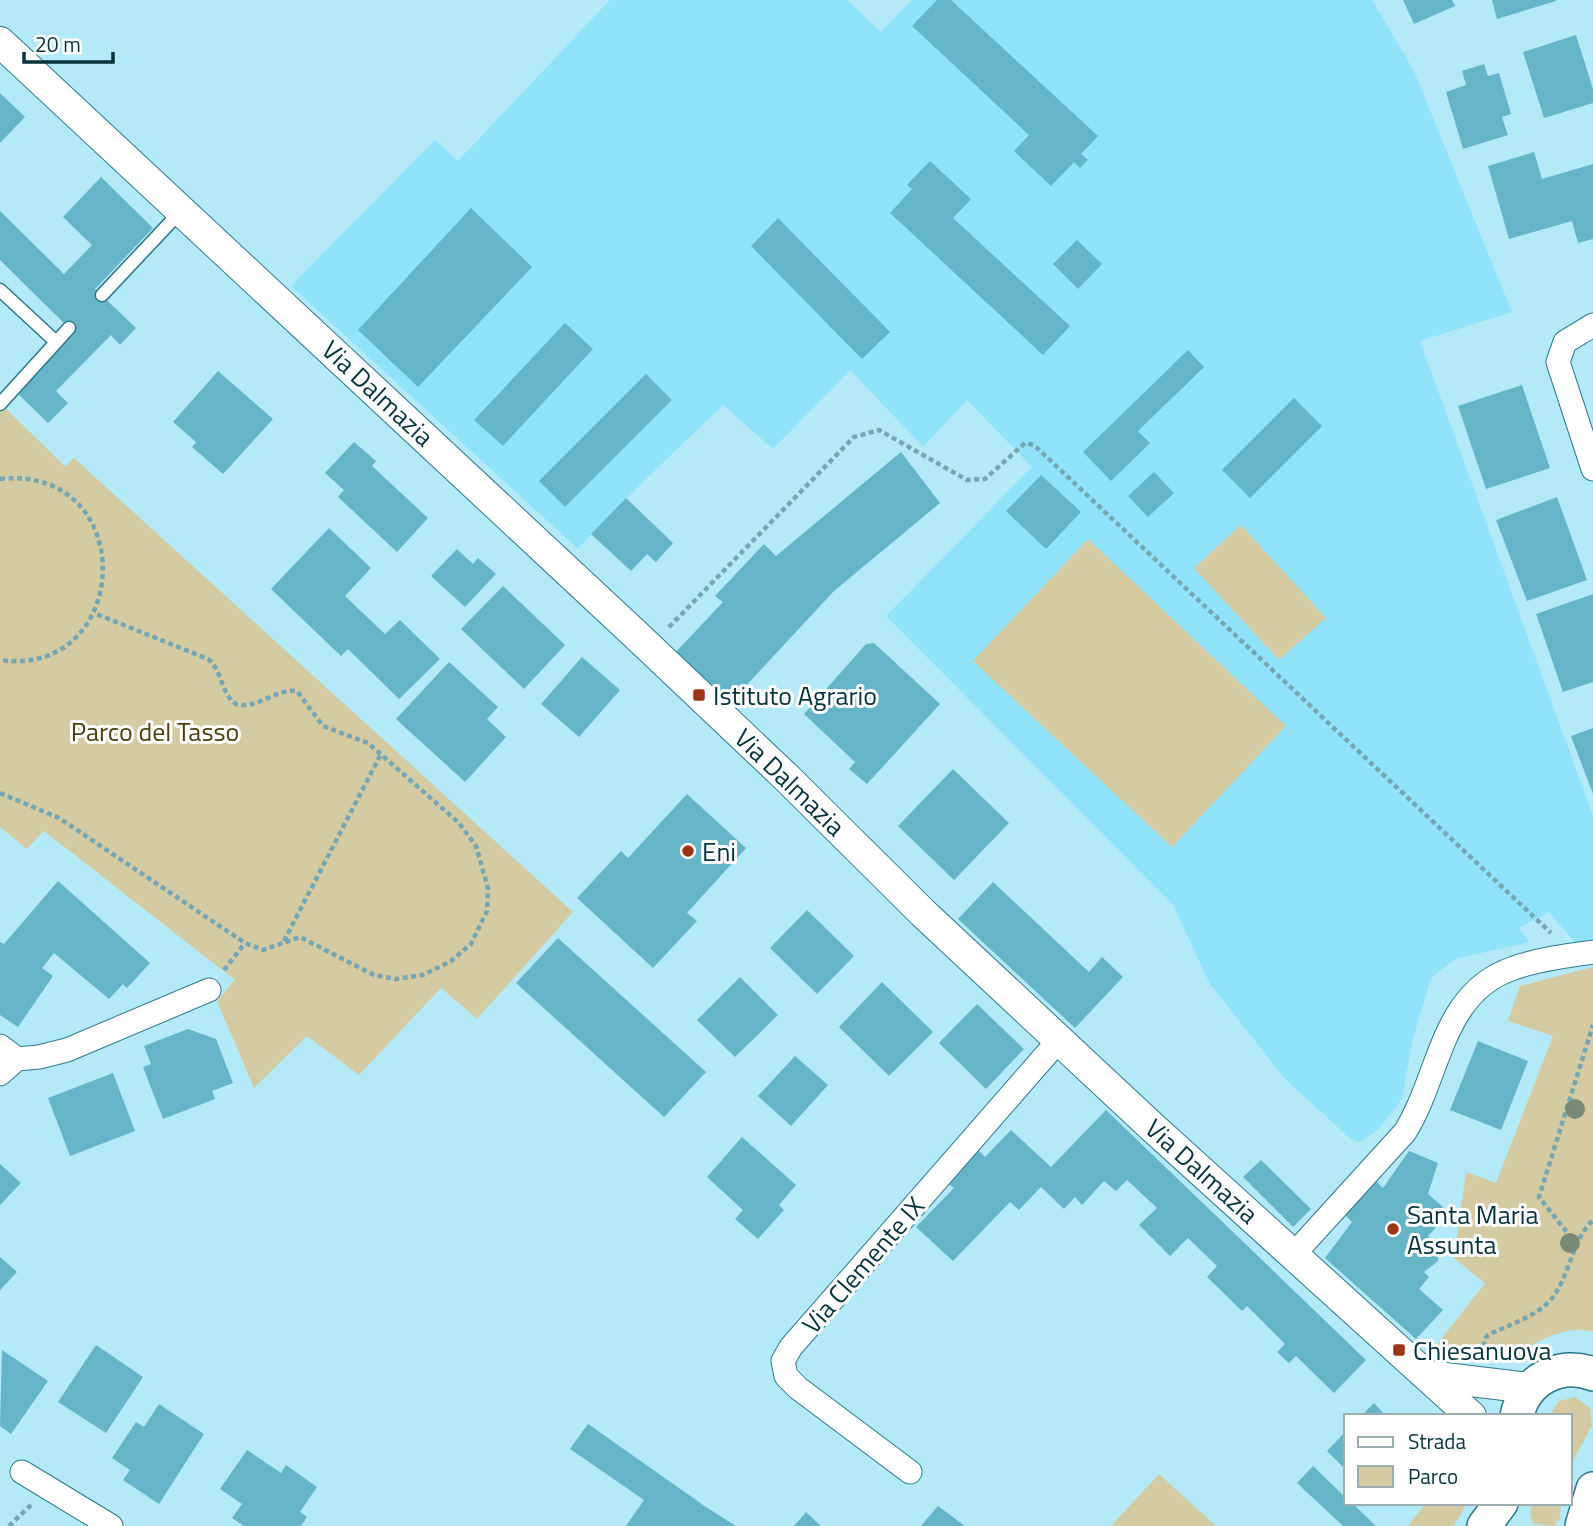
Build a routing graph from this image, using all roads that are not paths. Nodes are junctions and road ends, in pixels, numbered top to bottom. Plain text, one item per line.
1 (0, 42) edge
2 (182, 210) junction
3 (0, 289) edge
4 (102, 295) dead end
5 (1593, 324) edge
6 (69, 328) dead end
7 (55, 341) junction
8 (0, 404) edge
9 (1593, 469) edge
10 (1584, 953) edge
11 (209, 990) road end
12 (1059, 1040) junction
13 (6, 1060) edge
14 (1294, 1254) junction
15 (1593, 1374) edge
16 (1428, 1376) junction
17 (1523, 1402) edge
18 (1469, 1414) edge
19 (22, 1472) dead end
20 (910, 1472) dead end
21 (1500, 1505) edge
22 (1509, 1505) edge
23 (111, 1526) edge
24 (1484, 1526) edge
25 (1508, 1526) edge

1 - 2 street, Via Dalmazia
2 - 4 lane
2 - 12 street, Via Dalmazia
3 - 7 lane
5 - 9 street
6 - 7 lane
7 - 8 lane
10 - 14 street
11 - 13 street
12 - 14 street, Via Dalmazia
12 - 20 street, Via Clemente IX
14 - 16 street, Via Dalmazia
15 - 17 main road
16 - 17 street
16 - 18 street, Via Dalmazia
19 - 23 street
21 - 24 main road
22 - 25 main road

